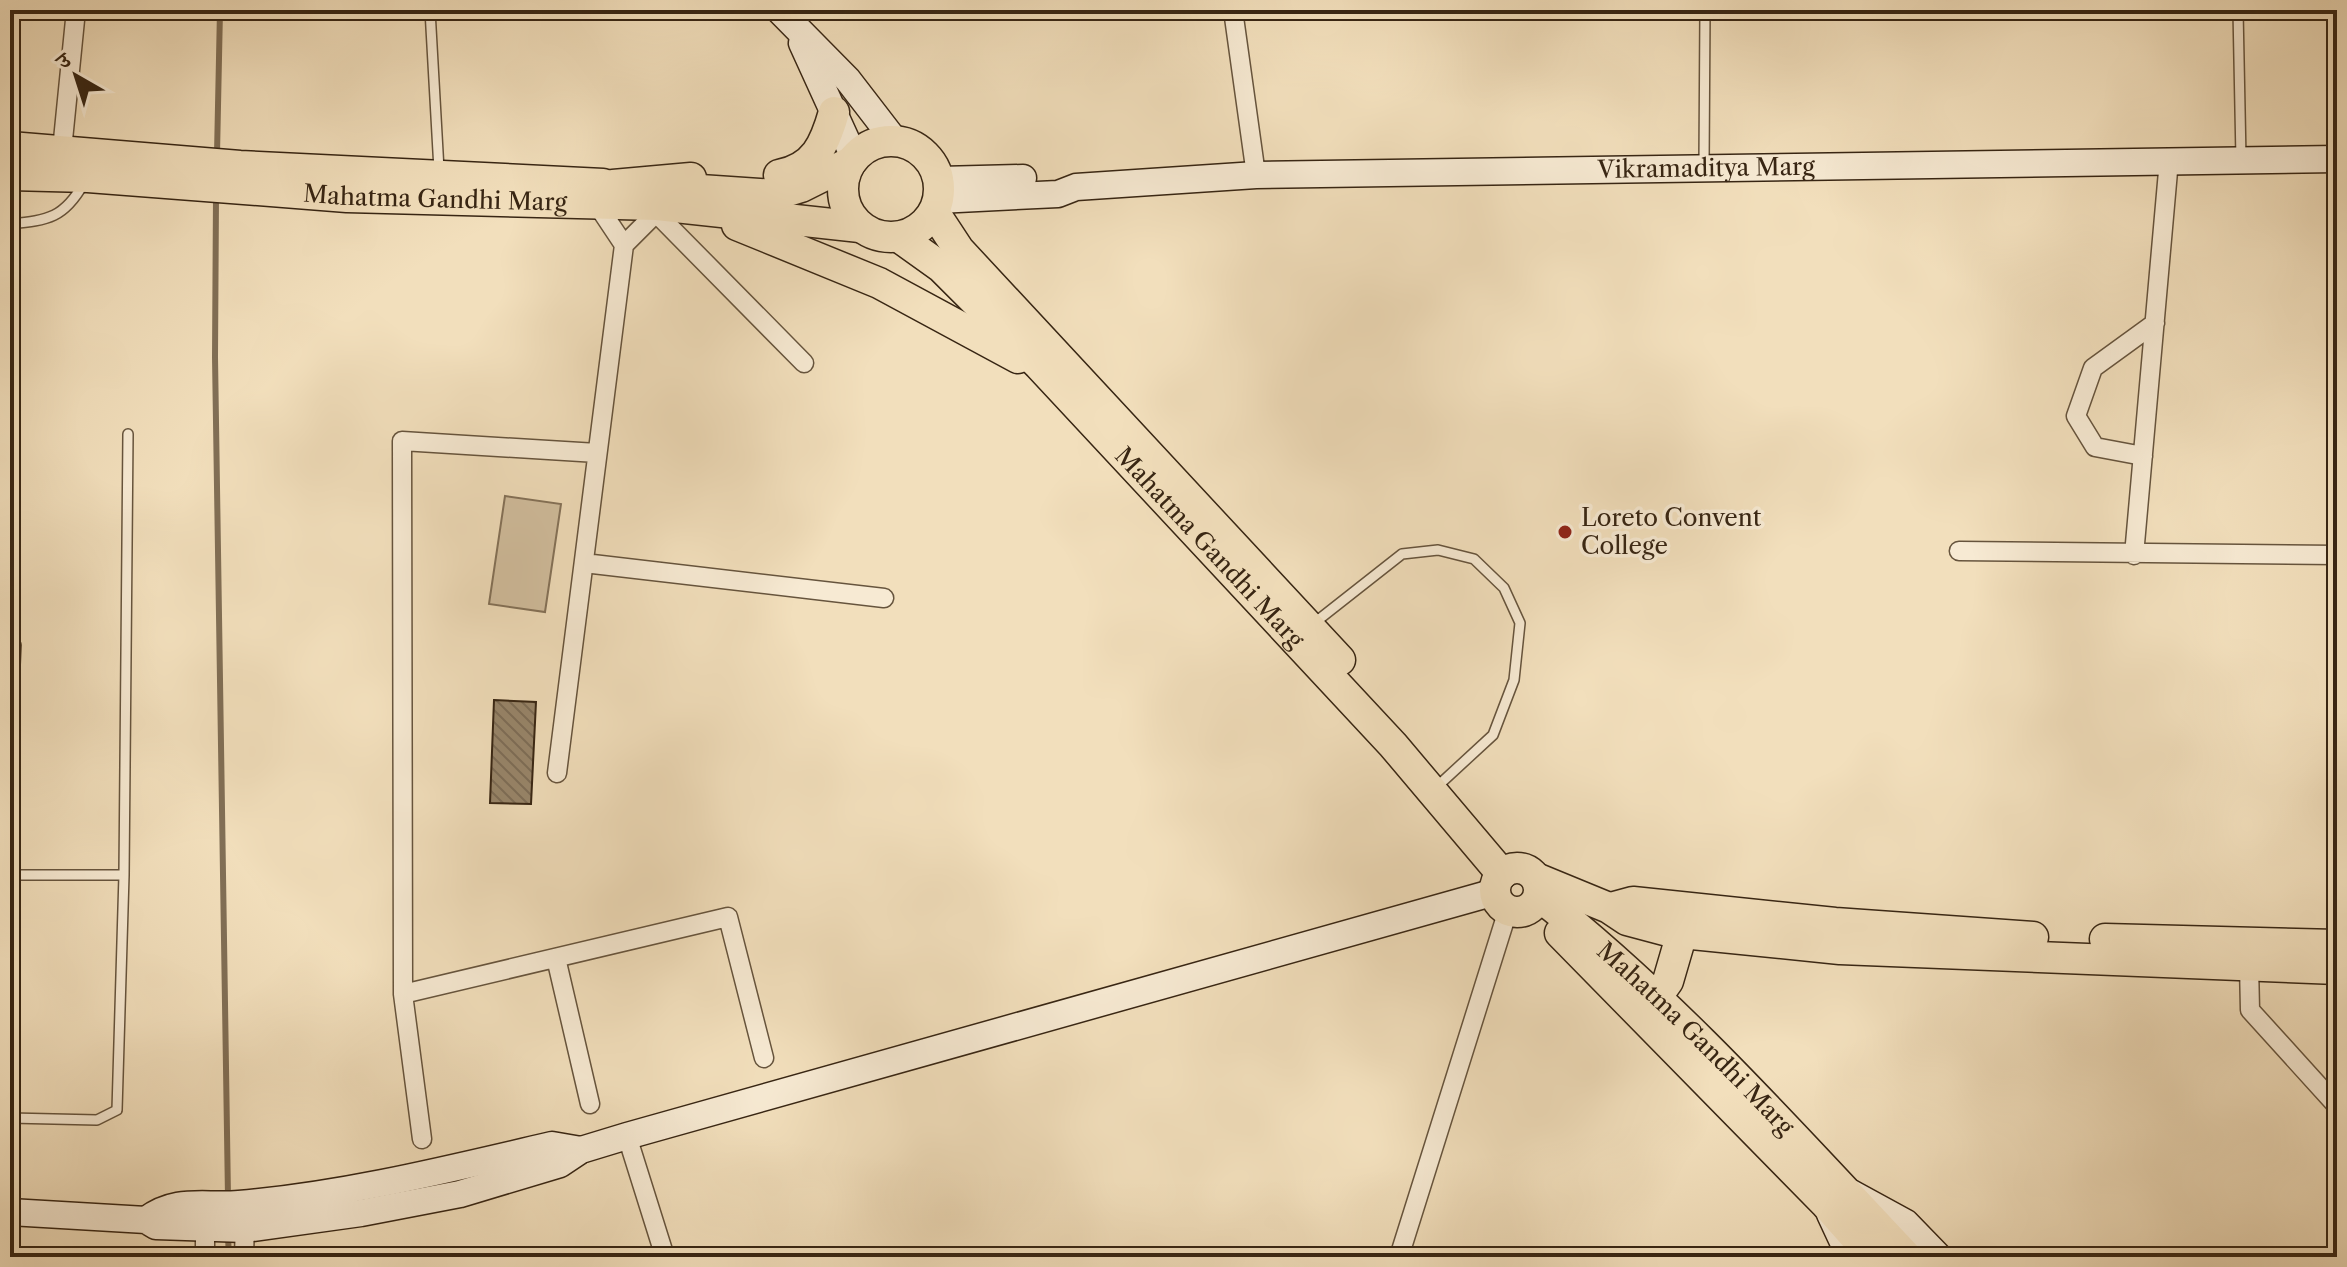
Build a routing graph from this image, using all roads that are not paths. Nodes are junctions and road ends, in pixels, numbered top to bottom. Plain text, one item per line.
1 (76, 10) edge
2 (430, 10) edge
3 (1233, 10) edge
4 (1705, 10) edge
5 (2238, 10) edge
6 (787, 18) edge
7 (834, 112) junction
8 (895, 141) junction
9 (10, 147) edge
10 (62, 150) junction
11 (2241, 159) junction
12 (2337, 159) edge
13 (853, 160) junction
14 (2169, 160) junction
15 (1704, 168) junction
16 (439, 173) junction
17 (182, 174) junction
18 (10, 175) edge
19 (1256, 175) junction
20 (88, 177) junction
21 (241, 177) junction
22 (608, 194) junction
23 (937, 197) junction
24 (656, 209) junction
25 (719, 213) junction
26 (10, 224) edge
27 (860, 227) junction
28 (899, 237) junction
29 (624, 245) junction
30 (2155, 323) junction
31 (804, 363) dead end
32 (1039, 365) junction
33 (128, 434) dead end
34 (597, 453) junction
35 (2143, 456) junction
36 (1959, 551) dead end
37 (2134, 555) junction
38 (2337, 555) edge
39 (584, 563) junction
40 (884, 598) dead end
41 (1311, 626) junction
42 (16, 645) dead end
43 (10, 763) edge
44 (557, 773) dead end
45 (1442, 782) junction
46 (10, 875) edge
47 (124, 875) junction
48 (1518, 889) junction
49 (1609, 908) junction
50 (1682, 933) junction
51 (2337, 945) edge
52 (2126, 950) junction
53 (556, 958) junction
54 (2249, 965) junction
55 (2337, 969) edge
56 (403, 994) junction
57 (1656, 998) junction
58 (764, 1058) dead end
59 (590, 1104) dead end
60 (2337, 1106) edge
61 (10, 1118) edge
62 (627, 1136) junction
63 (422, 1139) dead end
64 (1835, 1197) junction
65 (10, 1212) edge
66 (208, 1216) junction
67 (244, 1233) edge
68 (1865, 1245) edge
69 (205, 1257) edge
70 (665, 1257) edge
71 (1399, 1257) edge
72 (1907, 1257) edge
73 (1939, 1257) edge

1 - 10 street
2 - 16 lane
3 - 19 street
4 - 15 lane
5 - 11 lane
6 - 7 main road
6 - 8 main road
7 - 13 main road
7 - 22 main road
8 - 13 main road
8 - 23 main road
9 - 10 main road
10 - 17 main road
11 - 12 main road, Vikramaditya Marg
11 - 14 main road, Vikramaditya Marg
13 - 22 main road
13 - 27 main road
14 - 15 main road, Vikramaditya Marg
14 - 30 street
15 - 19 main road, Vikramaditya Marg
16 - 21 main road
16 - 22 main road
17 - 20 main road, Mahatma Gandhi Marg
17 - 21 main road, Mahatma Gandhi Marg
18 - 20 main road, Mahatma Gandhi Marg
19 - 23 main road, Vikramaditya Marg
20 - 26 lane
21 - 22 main road, Mahatma Gandhi Marg
22 - 24 main road, Mahatma Gandhi Marg
22 - 29 street
23 - 28 main road
23 - 41 main road, Mahatma Gandhi Marg
24 - 25 main road, Mahatma Gandhi Marg
24 - 29 street
24 - 31 street
25 - 27 main road, Mahatma Gandhi Marg
25 - 32 main road
27 - 28 main road
28 - 32 main road, Mahatma Gandhi Marg
29 - 34 street
30 - 35 street
30 - 35 street
32 - 48 main road, Mahatma Gandhi Marg
33 - 47 lane
34 - 39 street
34 - 56 street
35 - 37 street
36 - 37 street
37 - 38 street
39 - 40 street
39 - 44 street
41 - 45 main road, Mahatma Gandhi Marg
41 - 45 lane
42 - 43 lane
45 - 48 main road, Mahatma Gandhi Marg
46 - 47 lane
47 - 61 lane
48 - 49 main road
48 - 57 main road, Mahatma Gandhi Marg
48 - 62 main road
48 - 64 main road, Mahatma Gandhi Marg
48 - 71 street
49 - 50 main road
49 - 52 main road
50 - 52 main road
50 - 57 main road
51 - 52 main road
52 - 54 main road
53 - 56 street
53 - 58 street
53 - 59 street
54 - 55 main road
54 - 60 street
56 - 63 street
57 - 64 main road, Mahatma Gandhi Marg
62 - 67 main road
62 - 70 street
64 - 68 main road
64 - 73 main road
65 - 66 main road
66 - 67 main road
66 - 69 street
68 - 72 main road

